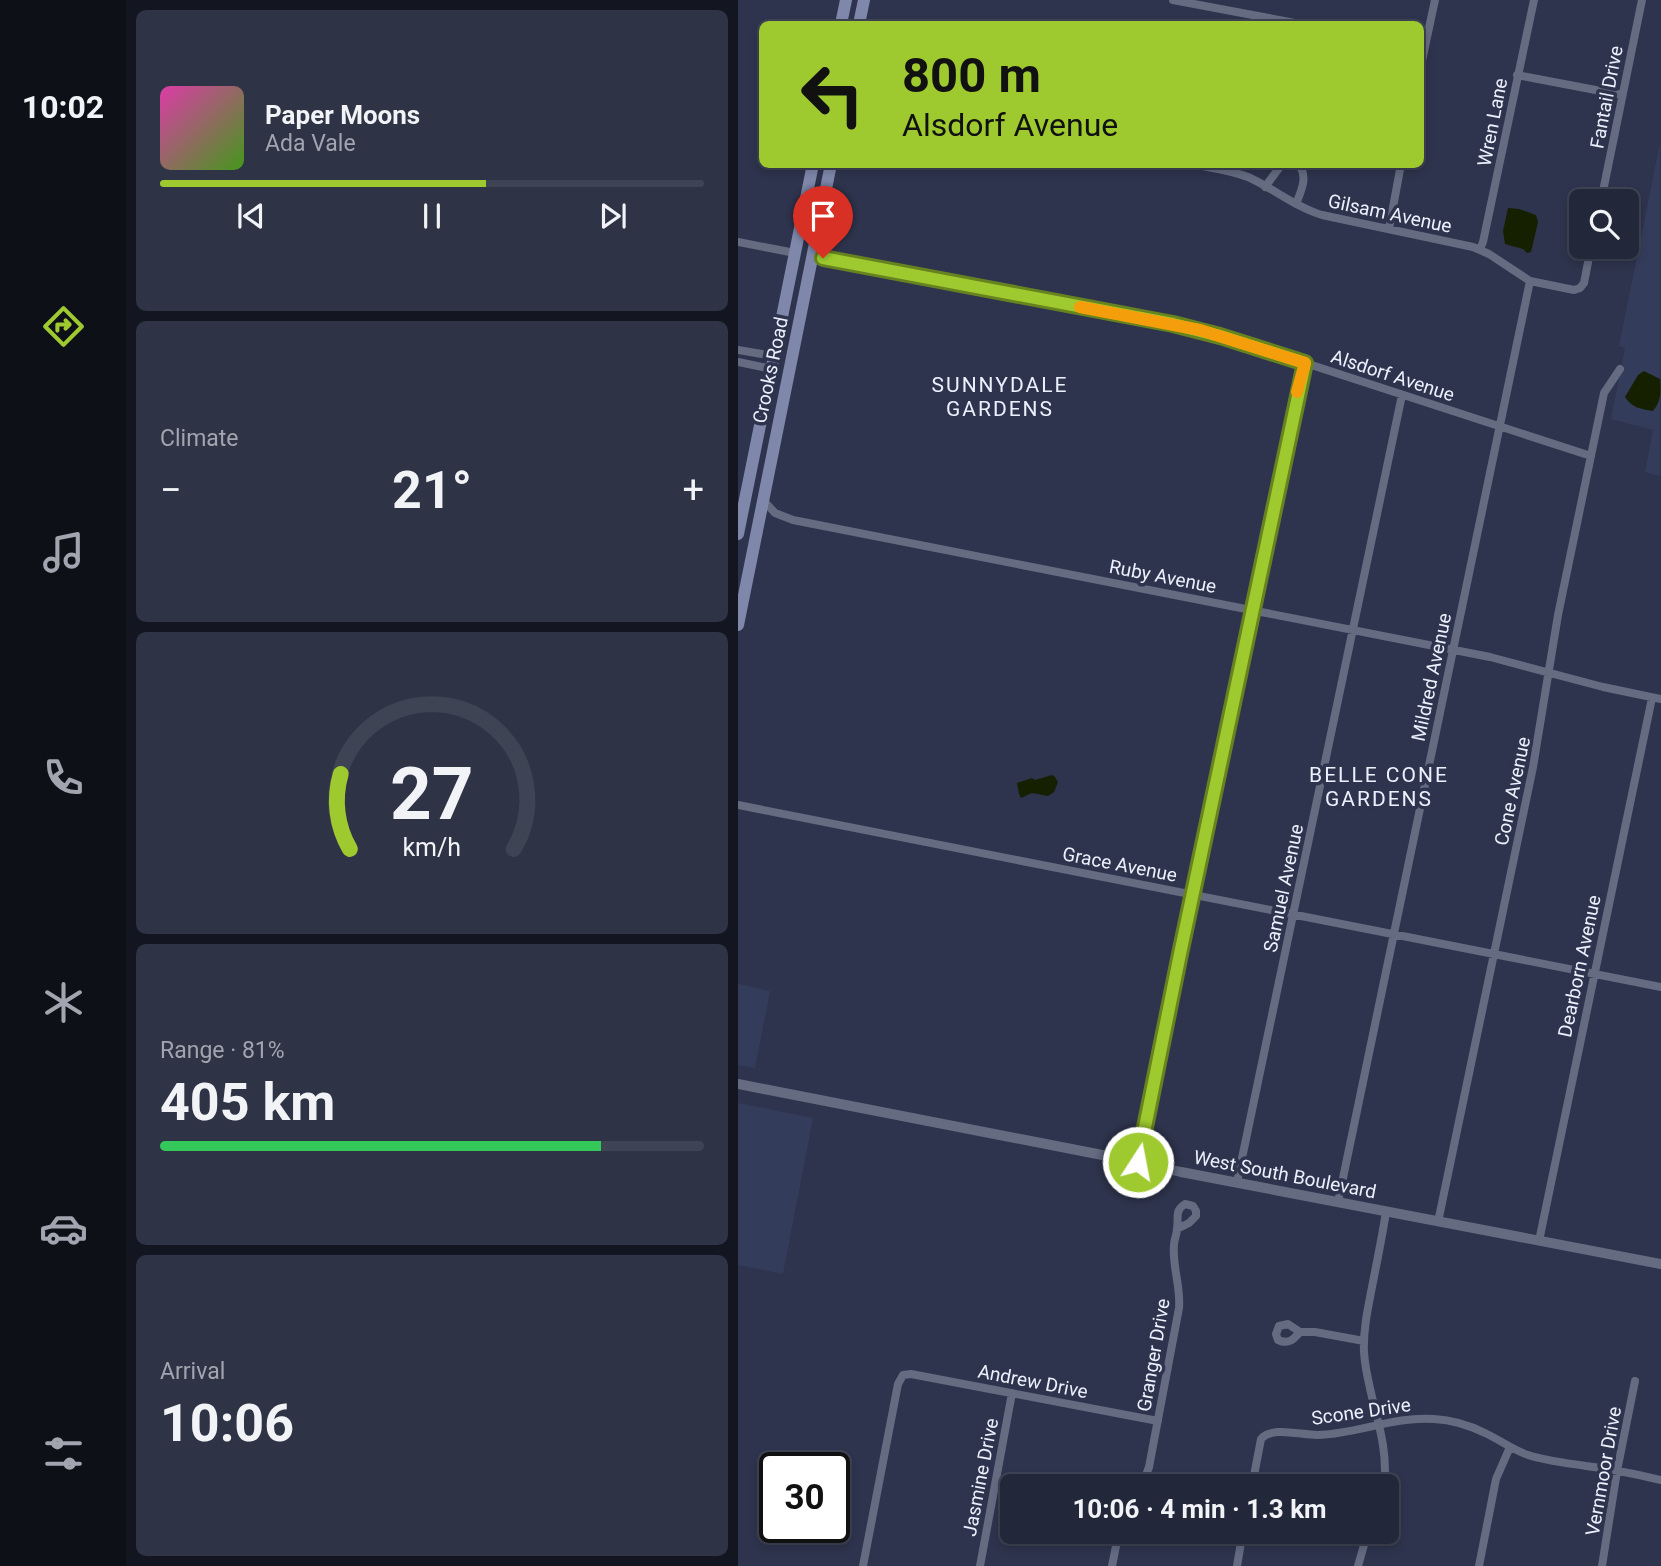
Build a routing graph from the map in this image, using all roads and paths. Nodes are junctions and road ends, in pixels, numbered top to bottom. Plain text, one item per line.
1 (846, 0) edge
2 (864, 0) edge
3 (1173, 0) edge
4 (1435, 0) edge
5 (1534, 0) edge
6 (1642, 0) edge
7 (842, 21) edge
8 (860, 21) edge
9 (1284, 21) edge
10 (1424, 51) edge
11 (1517, 75) junction
12 (1622, 95) junction
13 (830, 168) edge
14 (1211, 168) edge
15 (1279, 168) edge
16 (1301, 168) edge
17 (1400, 168) edge
18 (811, 171) edge
19 (1265, 187) junction
20 (1603, 189) edge
21 (826, 192) junction
22 (1296, 204) junction
23 (1388, 229) junction
24 (738, 242) edge
25 (1480, 249) junction
26 (795, 253) junction
27 (813, 256) junction
28 (1589, 259) edge
29 (1530, 281) junction
30 (738, 350) edge
31 (738, 362) edge
32 (773, 363) junction
33 (1305, 363) junction
34 (1620, 369) dead end
35 (1402, 395) junction
36 (765, 398) junction
37 (781, 412) junction
38 (1499, 427) junction
39 (1591, 456) junction
40 (763, 500) junction
41 (743, 507) junction
42 (782, 517) junction
43 (758, 526) junction
44 (738, 534) edge
45 (1252, 610) junction
46 (738, 625) edge
47 (1352, 630) junction
48 (1453, 650) junction
49 (1550, 673) junction
50 (1656, 699) edge
51 (738, 806) edge
52 (1193, 895) junction
53 (1293, 915) junction
54 (1394, 934) junction
55 (1494, 955) junction
56 (1594, 974) junction
57 (1660, 987) edge
58 (738, 1084) edge
59 (1138, 1162) junction
60 (1237, 1182) junction
61 (1338, 1202) junction
62 (1386, 1212) junction
63 (1438, 1222) junction
64 (1177, 1229) dead end
65 (1539, 1241) junction
66 (1660, 1264) edge
67 (1300, 1332) dead end
68 (1364, 1341) junction
69 (1635, 1381) dead end
70 (1012, 1393) junction
71 (1158, 1421) junction
72 (1380, 1425) junction
73 (1510, 1447) junction
74 (1617, 1471) junction
75 (1146, 1474) edge
76 (1254, 1474) edge
77 (1384, 1474) edge
78 (1660, 1479) edge
79 (1116, 1544) edge
80 (1241, 1544) edge
81 (1364, 1544) edge
82 (863, 1566) edge
83 (980, 1566) edge
84 (1112, 1566) edge
85 (1237, 1566) edge
86 (1358, 1566) edge
87 (1479, 1566) edge
88 (1602, 1566) edge

1 - 7 main road
2 - 8 main road
3 - 9 street
4 - 10 street
5 - 11 street, Wren Lane
6 - 12 street, Fantail Drive
11 - 12 street
11 - 25 street, Wren Lane
12 - 20 street, Fantail Drive
13 - 21 main road, Crooks Road
14 - 19 street, Gilsam Avenue
15 - 19 street
16 - 22 street
17 - 23 street
18 - 21 main road
18 - 26 main road, Crooks Road
19 - 22 street, Gilsam Avenue
21 - 27 main road, Crooks Road
22 - 23 street, Gilsam Avenue
23 - 25 street, Gilsam Avenue
24 - 26 street
25 - 29 street, Gilsam Avenue
26 - 32 main road, Crooks Road
27 - 33 street, Alsdorf Avenue
27 - 37 main road, Crooks Road
28 - 29 street, Gilsam Avenue
29 - 38 street, Mildred Avenue
30 - 32 street
31 - 32 street
32 - 36 main road, Crooks Road
33 - 35 street, Alsdorf Avenue
33 - 45 street
34 - 39 street, Cone Avenue
35 - 38 street, Alsdorf Avenue
35 - 47 street, Samuel Avenue
36 - 37 main road
36 - 41 main road, Crooks Road
37 - 40 main road, Crooks Road
38 - 39 street, Alsdorf Avenue
38 - 48 street, Mildred Avenue
39 - 49 street, Cone Avenue
40 - 42 street
40 - 43 main road, Crooks Road
41 - 43 main road
41 - 44 main road, Crooks Road
42 - 43 street
42 - 45 street, Ruby Avenue
43 - 46 main road, Crooks Road
45 - 47 street, Ruby Avenue
45 - 52 street
47 - 48 street, Ruby Avenue
47 - 53 street, Samuel Avenue
48 - 49 street, Ruby Avenue
48 - 54 street, Mildred Avenue
49 - 50 street, Ruby Avenue
49 - 55 street, Cone Avenue
50 - 56 street, Dearborn Avenue
51 - 52 street, Grace Avenue
52 - 53 street, Grace Avenue
52 - 59 street
53 - 54 street, Grace Avenue
53 - 60 street, Samuel Avenue
54 - 55 street, Grace Avenue
54 - 61 street, Mildred Avenue
55 - 56 street, Grace Avenue
55 - 63 street, Cone Avenue
56 - 57 street, Grace Avenue
56 - 65 street, Dearborn Avenue
58 - 59 street, West South Boulevard
59 - 60 street, West South Boulevard
60 - 61 street, West South Boulevard
61 - 62 street, West South Boulevard
62 - 63 street, West South Boulevard
62 - 68 street
63 - 65 street, West South Boulevard
64 - 71 street, Granger Drive
65 - 66 street, West South Boulevard
67 - 68 street
68 - 72 street
69 - 74 street, Vernmoor Drive
70 - 71 street, Andrew Drive
70 - 82 street, Andrew Drive
70 - 83 street, Jasmine Drive
71 - 75 street, Granger Drive
72 - 73 street, Scone Drive
72 - 76 street, Scone Drive
72 - 77 street
73 - 74 street, Scone Drive
73 - 87 street
74 - 78 street, Scone Drive
74 - 88 street, Vernmoor Drive
79 - 84 street
80 - 85 street
81 - 86 street

